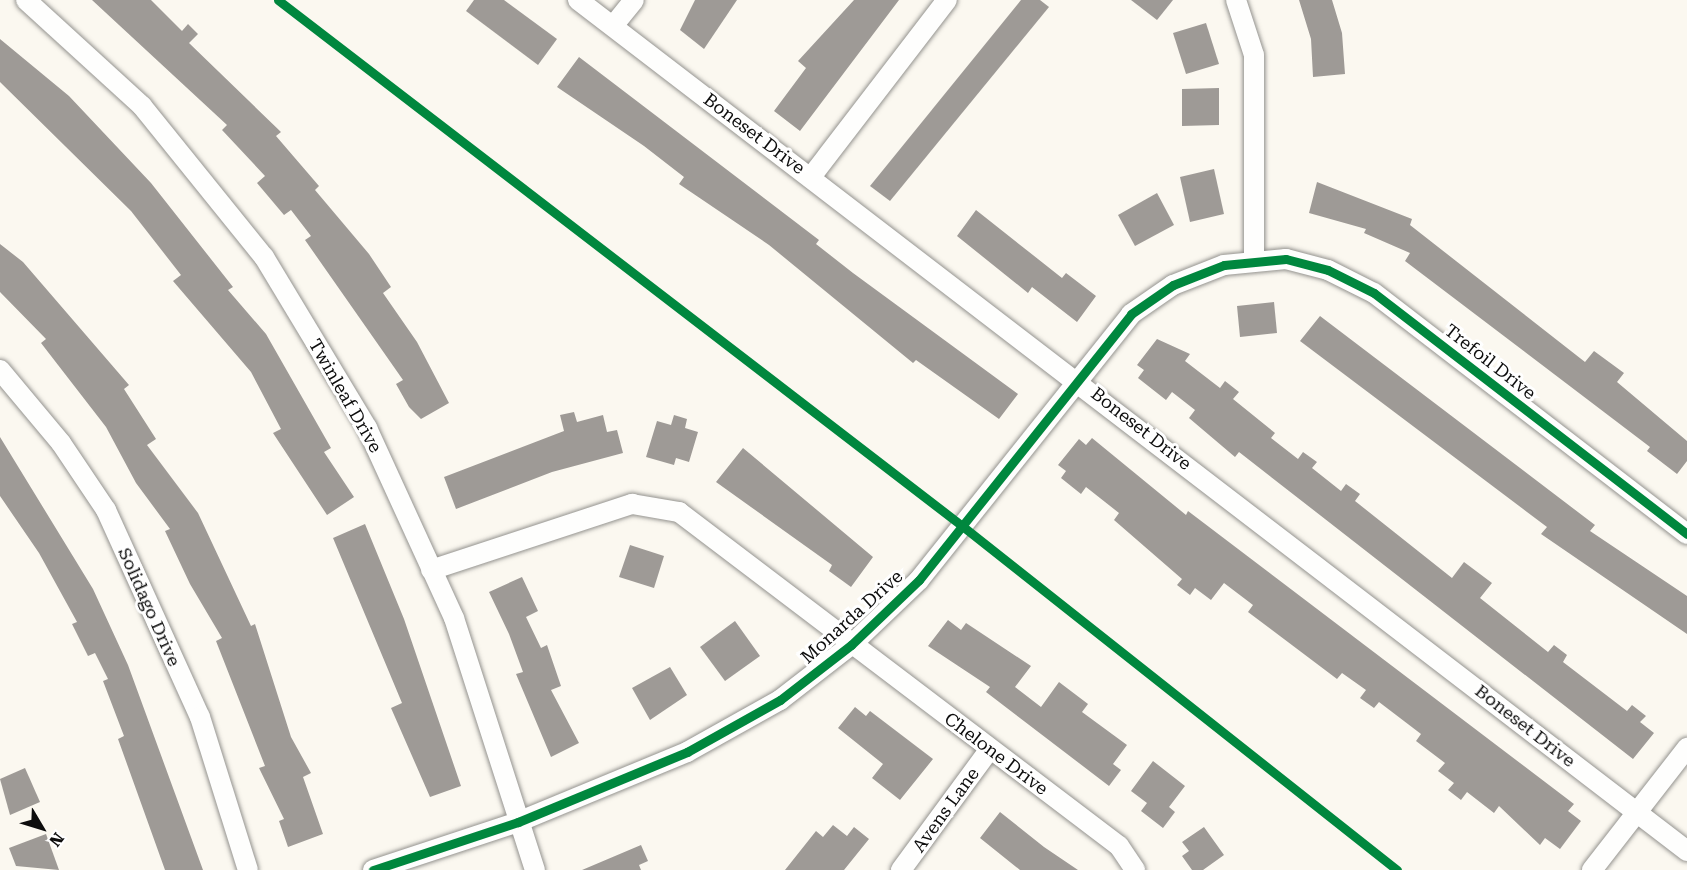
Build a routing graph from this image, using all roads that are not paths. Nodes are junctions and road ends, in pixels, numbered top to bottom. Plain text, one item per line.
1 (26, 0) edge
2 (578, 0) edge
3 (634, 0) edge
4 (947, 0) edge
5 (1236, 0) edge
6 (613, 27) junction
7 (811, 177) junction
8 (1254, 259) junction
9 (0, 370) edge
10 (1076, 379) junction
11 (1687, 534) edge
12 (431, 570) junction
13 (851, 645) junction
14 (1687, 748) edge
15 (990, 749) junction
16 (1637, 812) junction
17 (518, 822) junction
18 (1687, 851) edge
19 (248, 870) edge
20 (373, 870) edge
21 (535, 870) edge
22 (901, 870) edge
23 (1135, 870) edge
24 (1592, 870) edge

1 - 12 street, Twinleaf Drive
2 - 6 street, Boneset Drive
3 - 6 street
4 - 7 street
5 - 8 street
6 - 7 street, Boneset Drive
7 - 10 street, Boneset Drive
8 - 10 street, Monarda Drive
8 - 11 street, Trefoil Drive
9 - 19 street, Solidago Drive
10 - 13 street, Monarda Drive
10 - 16 street, Boneset Drive
12 - 13 street, Chelone Drive
12 - 17 street, Twinleaf Drive
13 - 15 street, Chelone Drive
13 - 17 street, Monarda Drive
14 - 16 street
15 - 22 street, Avens Lane
15 - 23 street, Chelone Drive
16 - 18 street, Boneset Drive
16 - 24 street
17 - 20 street, Monarda Drive
17 - 21 street, Twinleaf Drive

